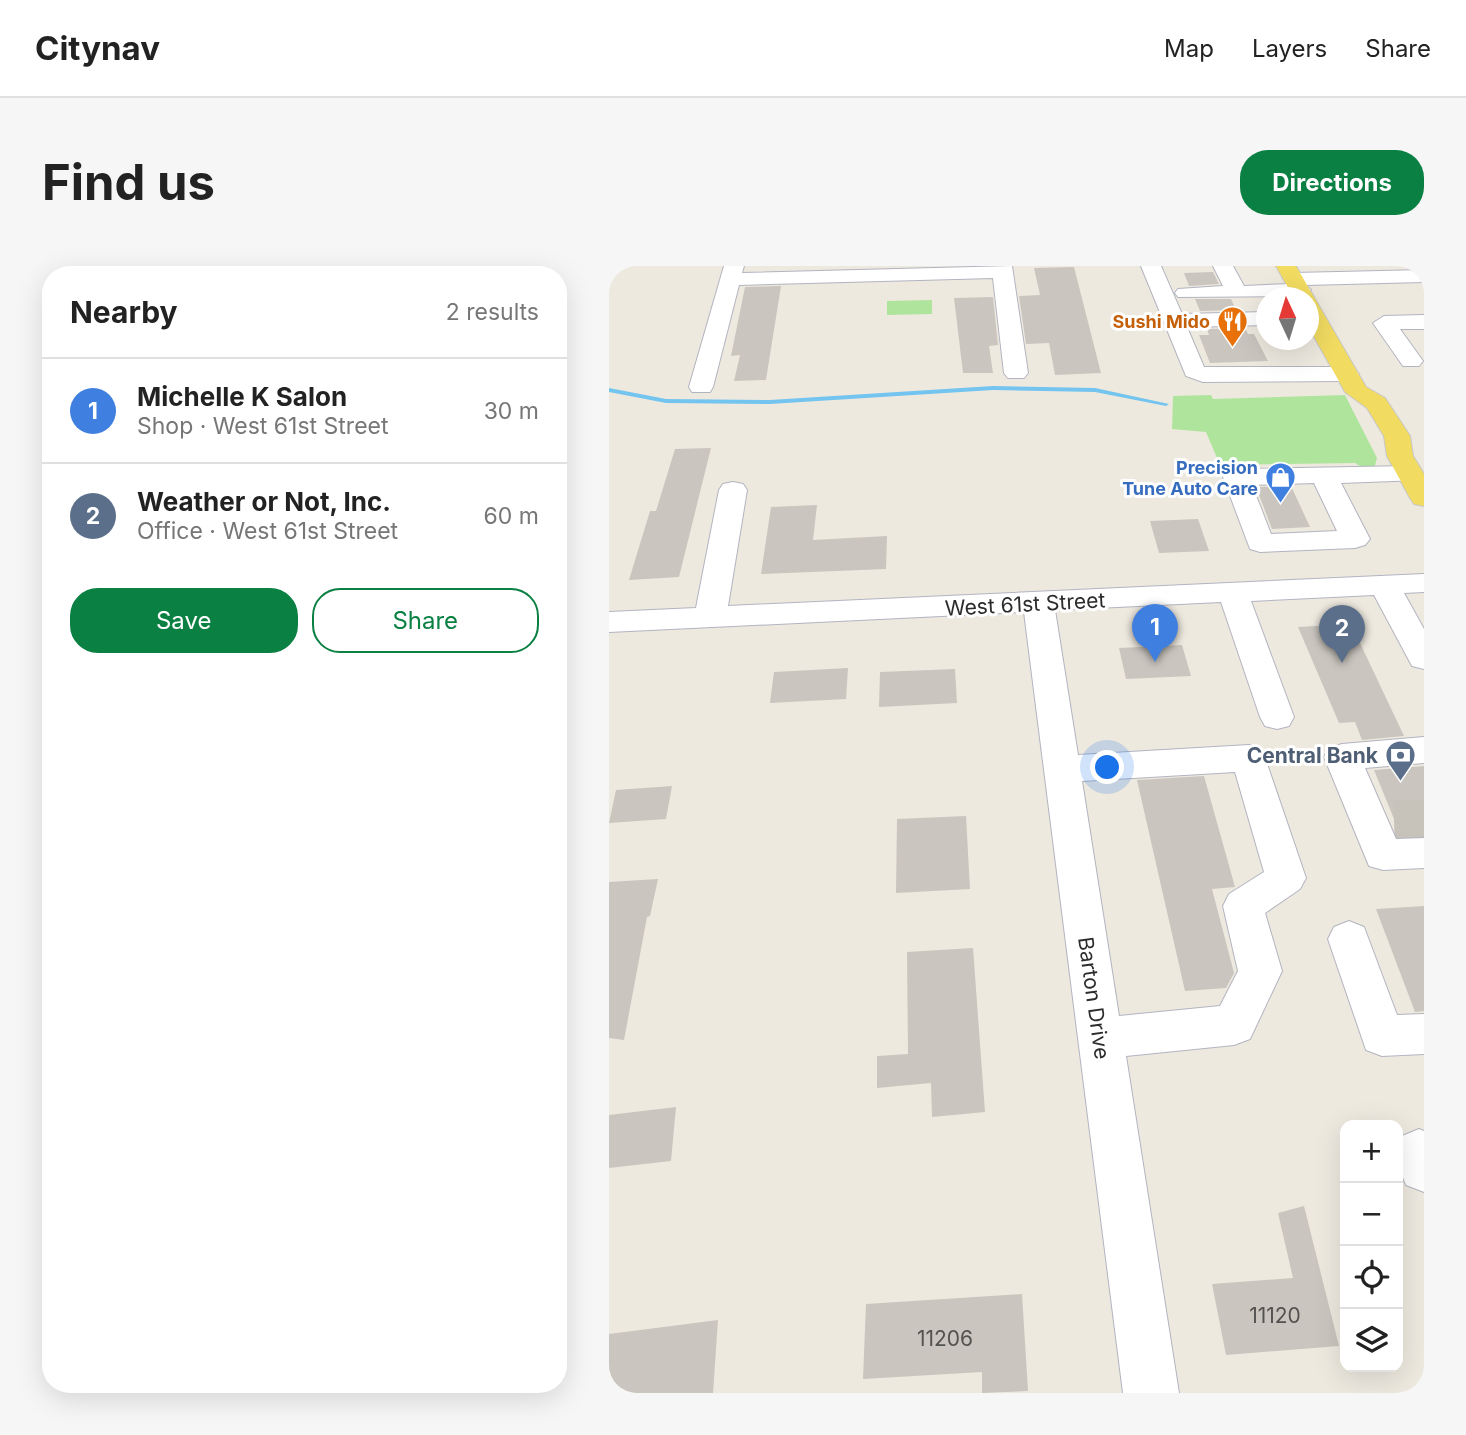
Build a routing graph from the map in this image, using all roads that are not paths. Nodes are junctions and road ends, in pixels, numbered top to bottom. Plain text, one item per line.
1 (1151, 266) edge
2 (1223, 266) edge
3 (1416, 266) edge
4 (1002, 269) edge
5 (732, 273) edge
6 (1424, 275) edge
7 (1237, 292) junction
8 (1185, 293) dead end
9 (1256, 293) edge
10 (1319, 293) edge
11 (1256, 318) edge
12 (1174, 321) junction
13 (1424, 322) edge
14 (1319, 325) edge
15 (1418, 361) edge
16 (1016, 373) dead end
17 (1350, 379) junction
18 (701, 387) dead end
19 (1323, 475) dead end
20 (1414, 478) edge
21 (733, 490) dead end
22 (1424, 583) edge
23 (1385, 586) junction
24 (1233, 593) junction
25 (1038, 603) junction
26 (709, 618) junction
27 (609, 622) edge
28 (1424, 658) edge
29 (1277, 717) dead end
30 (1424, 750) edge
31 (1062, 769) junction
32 (1424, 853) edge
33 (1349, 939) dead end
34 (1424, 1034) edge
35 (1100, 1038) junction
36 (1151, 1393) edge

1 - 12 street
2 - 7 street
3 - 6 street
4 - 5 street
4 - 16 street
5 - 18 street
6 - 10 street
7 - 8 street
7 - 9 street
11 - 12 street
12 - 17 street
13 - 15 street
14 - 17 main road
15 - 17 street
17 - 20 main road
19 - 20 street
21 - 26 street
22 - 23 street, West 61st Street
23 - 24 street, West 61st Street
23 - 28 street
24 - 25 street, West 61st Street
24 - 29 street
25 - 26 street, West 61st Street
25 - 31 street, Barton Drive
26 - 27 street, West 61st Street
30 - 32 street
31 - 35 street, Barton Drive
31 - 35 street
33 - 34 street
35 - 36 street, Barton Drive

